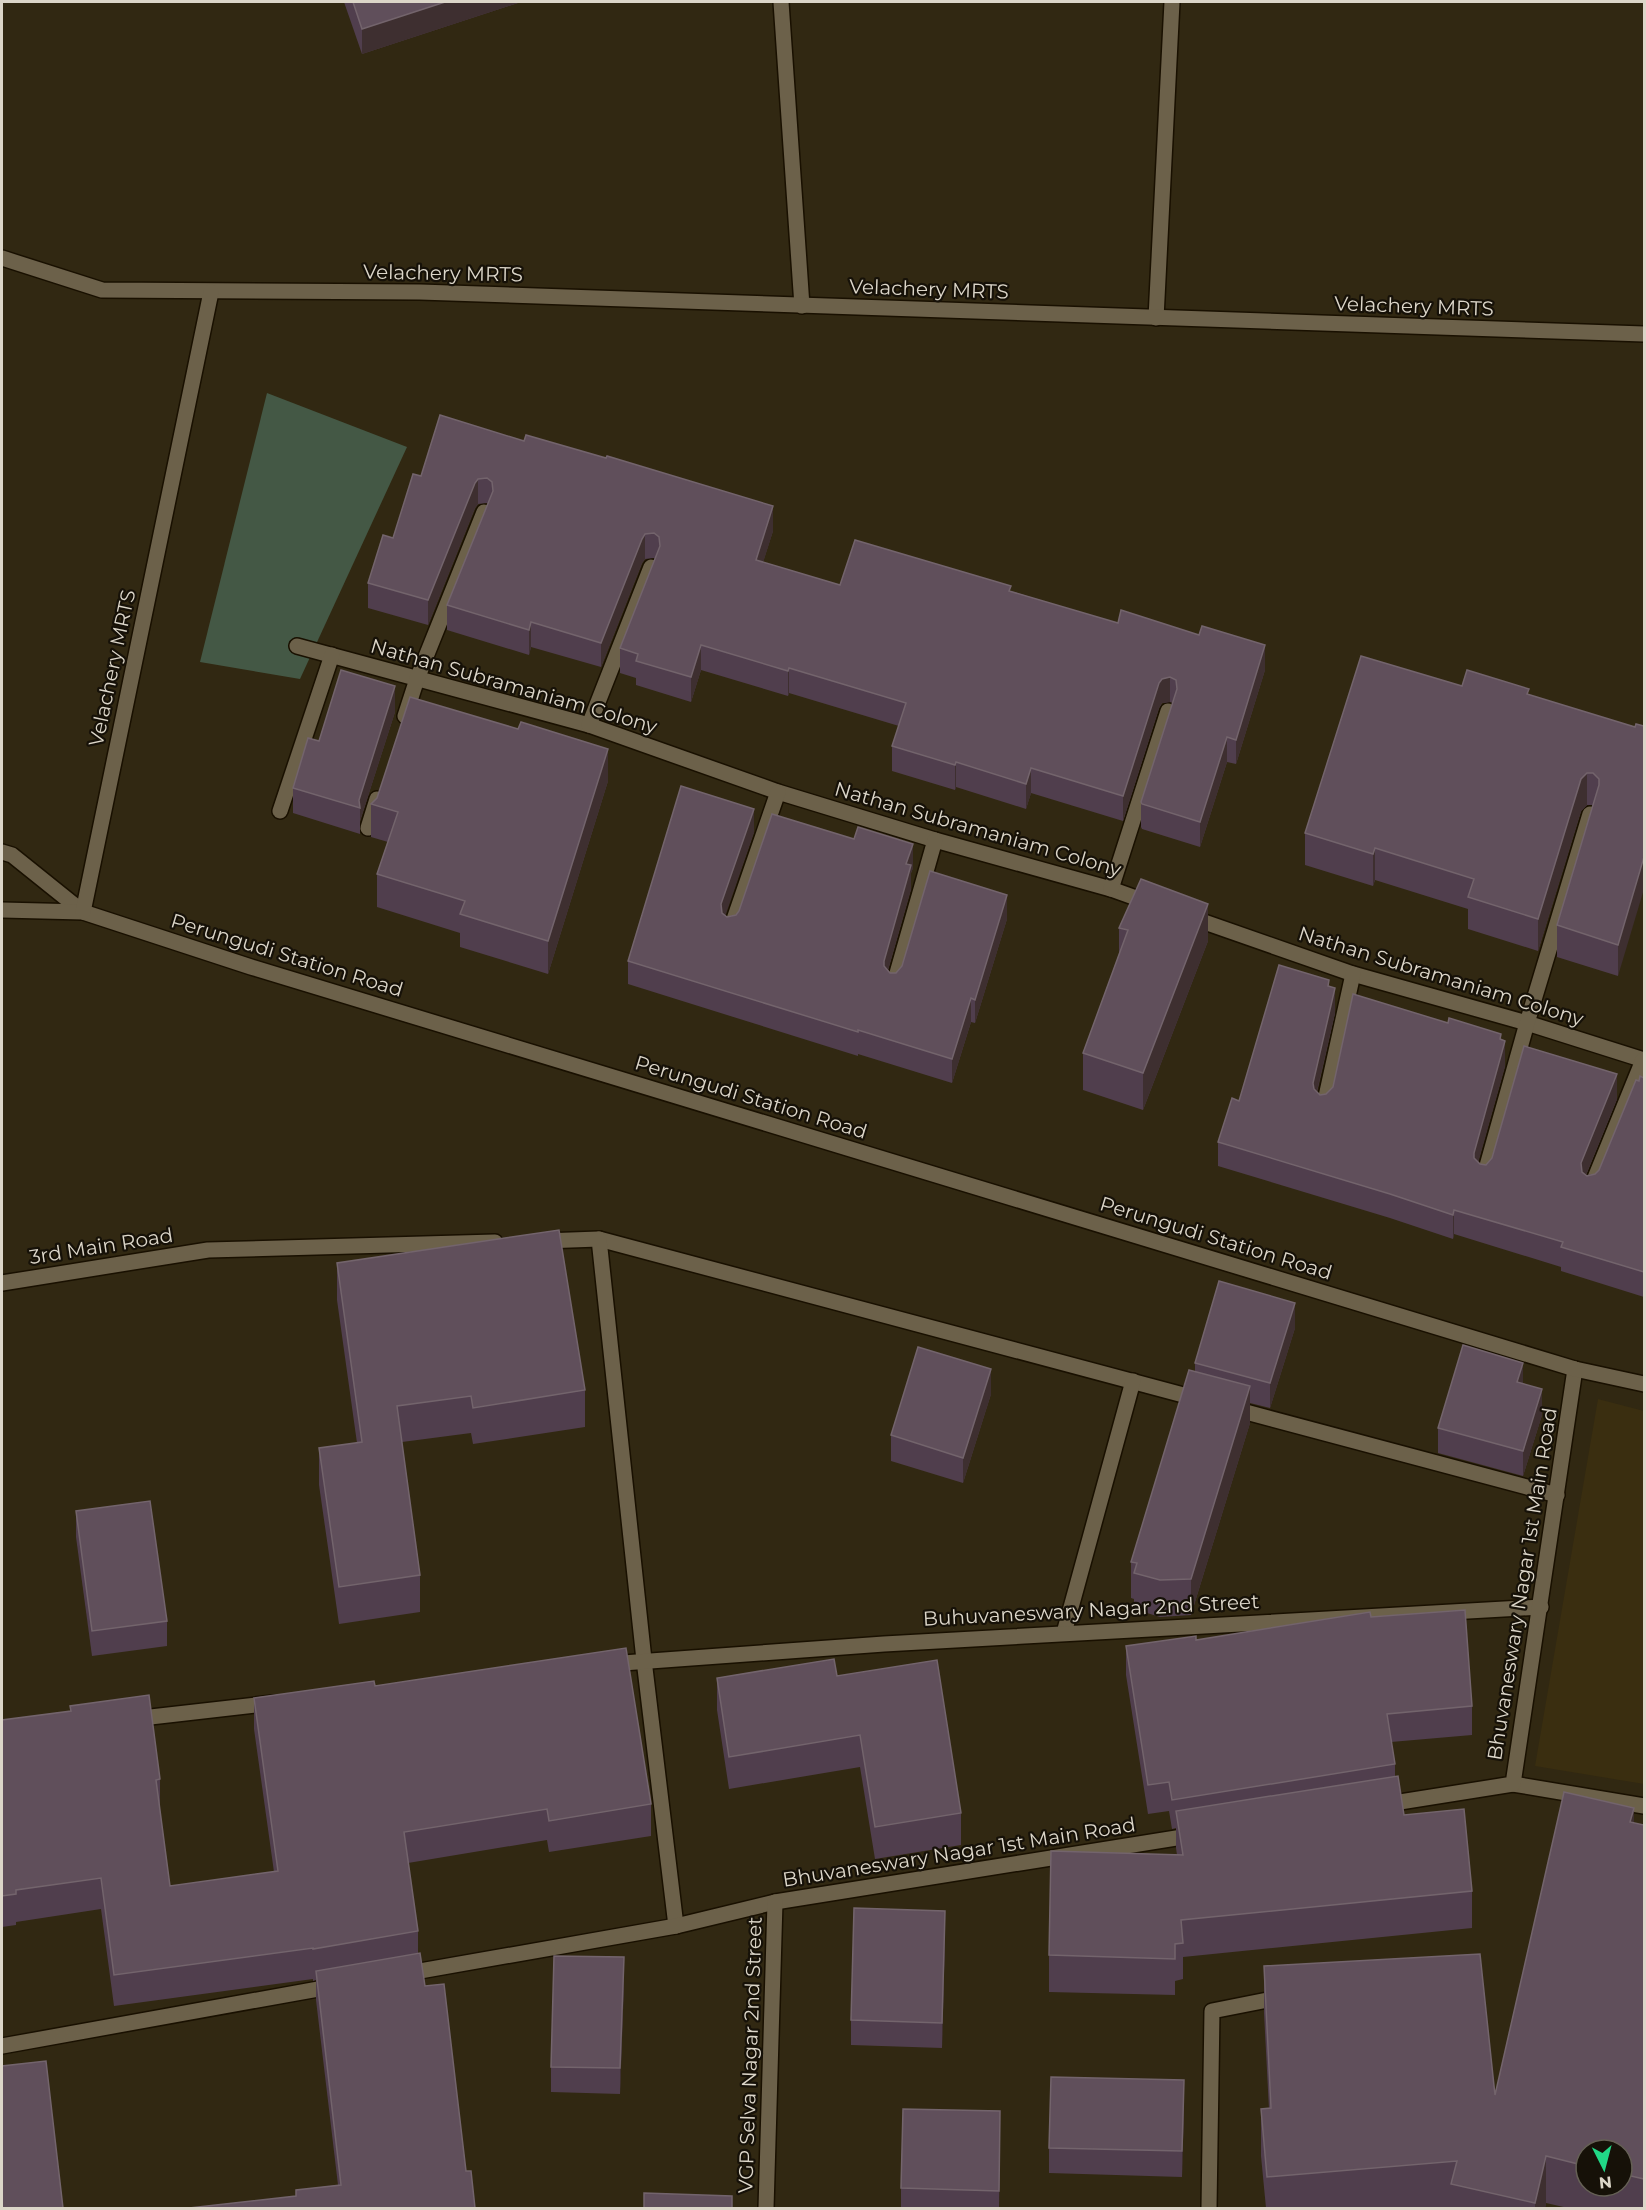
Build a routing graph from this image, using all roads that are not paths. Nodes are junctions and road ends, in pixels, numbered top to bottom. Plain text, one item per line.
1 (782, 2) edge
2 (1172, 2) edge
3 (2, 258) edge
4 (211, 292) junction
5 (802, 306) junction
6 (1156, 318) junction
7 (1644, 334) edge
8 (484, 512) edge
9 (651, 567) edge
10 (297, 646) dead end
11 (332, 655) junction
12 (417, 679) junction
13 (1168, 711) edge
14 (589, 725) junction
15 (400, 732) edge
16 (382, 785) edge
17 (778, 792) junction
18 (280, 811) dead end
19 (1590, 814) edge
20 (368, 828) dead end
21 (935, 840) junction
22 (2, 852) edge
23 (1111, 889) junction
24 (2, 910) edge
25 (83, 912) junction
26 (730, 931) edge
27 (1353, 974) junction
28 (893, 987) edge
29 (1527, 1023) junction
30 (1644, 1060) edge
31 (1323, 1110) edge
32 (1483, 1180) edge
33 (1590, 1191) edge
34 (599, 1239) junction
35 (528, 1241) edge
36 (504, 1242) edge
37 (2, 1283) edge
38 (1575, 1369) junction
39 (1133, 1382) junction
40 (1644, 1384) edge
41 (1557, 1495) junction
42 (1541, 1607) junction
43 (1064, 1633) junction
44 (644, 1660) junction
45 (596, 1665) edge
46 (287, 1701) edge
47 (120, 1720) edge
48 (1513, 1784) junction
49 (1644, 1806) edge
50 (1361, 1808) edge
51 (1208, 1833) edge
52 (775, 1902) junction
53 (676, 1926) junction
54 (385, 1977) edge
55 (350, 1984) edge
56 (1293, 1995) edge
57 (2, 2046) edge
58 (766, 2208) edge
59 (1209, 2208) edge

1 - 5 street
2 - 6 street
3 - 4 street, Velachery MRTS
4 - 5 street, Velachery MRTS
4 - 25 street, Velachery MRTS
5 - 6 street, Velachery MRTS
6 - 7 street, Velachery MRTS
8 - 12 street
9 - 14 street
10 - 11 street, Nathan Subramaniam Colony
11 - 12 street, Nathan Subramaniam Colony
11 - 18 street
12 - 14 street, Nathan Subramaniam Colony
12 - 15 street
13 - 23 street
14 - 17 street, Nathan Subramaniam Colony
16 - 20 street
17 - 21 street, Nathan Subramaniam Colony
17 - 26 street
19 - 29 street
21 - 23 street, Nathan Subramaniam Colony
21 - 28 street
22 - 25 street, Perungudi Station Road
23 - 27 street, Nathan Subramaniam Colony
24 - 25 street, Perungudi Station Road
25 - 38 street, Perungudi Station Road
27 - 29 street, Nathan Subramaniam Colony
27 - 31 street
29 - 30 street, Nathan Subramaniam Colony
29 - 32 street
30 - 33 street
34 - 35 street
34 - 39 street
34 - 44 street
36 - 37 street, 3rd Main Road
38 - 40 street, Perungudi Station Road
38 - 41 street, Bhuvaneswary Nagar 1st Main Road
39 - 41 street
39 - 43 street
41 - 42 street, Bhuvaneswary Nagar 1st Main Road
42 - 43 street, Buhuvaneswary Nagar 2nd Street
42 - 48 street, Bhuvaneswary Nagar 1st Main Road
43 - 44 street, Buhuvaneswary Nagar 2nd Street
44 - 45 street, Buhuvaneswary Nagar 2nd Street
44 - 53 street
46 - 47 street
48 - 49 street
48 - 50 street, Bhuvaneswary Nagar 1st Main Road
51 - 52 street, Bhuvaneswary Nagar 1st Main Road
52 - 53 street, Bhuvaneswary Nagar 1st Main Road
52 - 58 street, VGP Selva Nagar 2nd Street
53 - 54 street, Bhuvaneswary Nagar 1st Main Road
55 - 57 street
56 - 59 street

